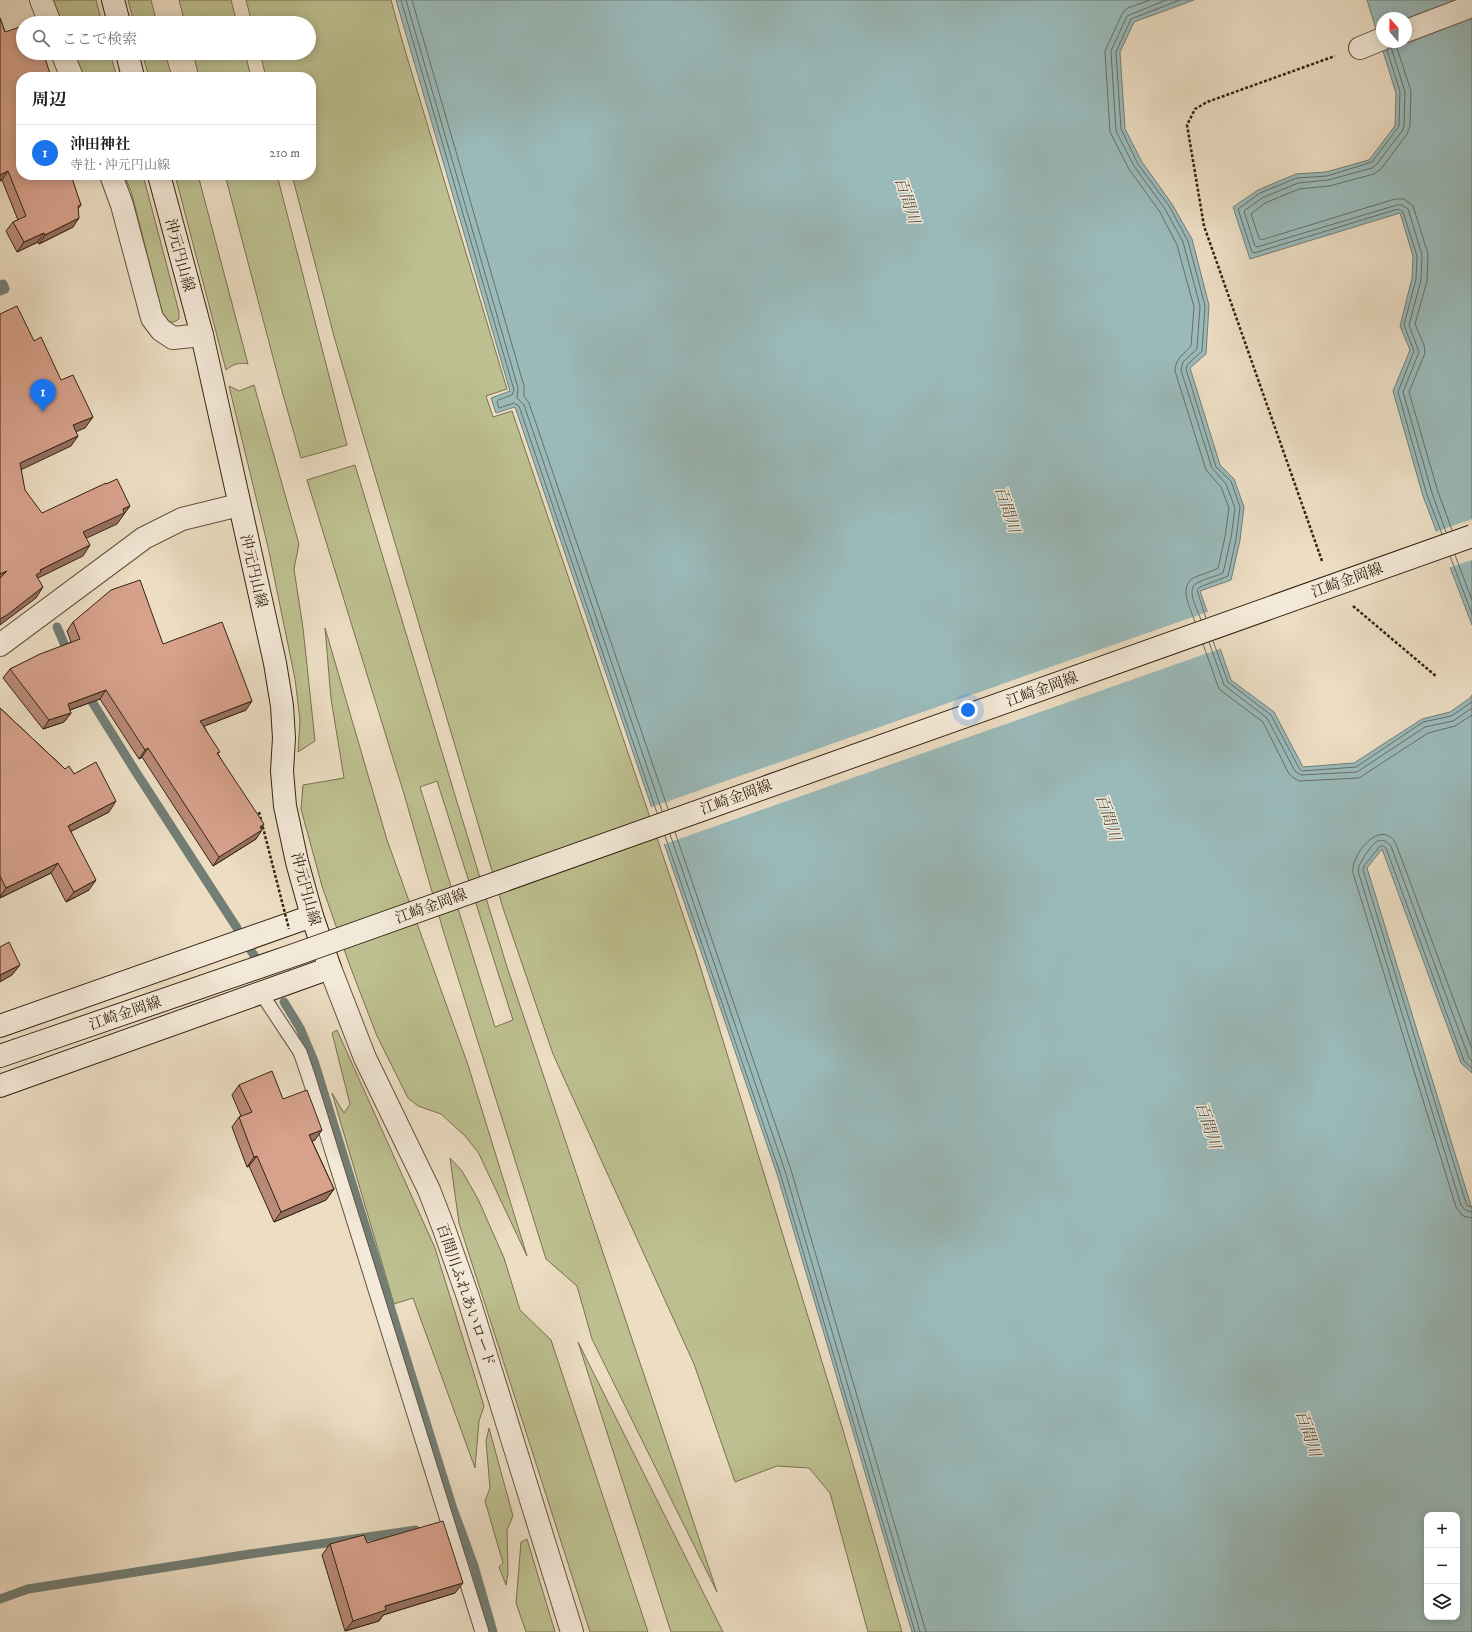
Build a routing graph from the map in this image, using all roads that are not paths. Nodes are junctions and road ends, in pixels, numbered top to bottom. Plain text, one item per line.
1 (41, 0) edge
2 (113, 0) edge
3 (1472, 6) edge
4 (47, 16) edge
5 (117, 16) edge
6 (1412, 28) edge
7 (1376, 41) edge
8 (1360, 48) road end
9 (65, 60) edge
10 (129, 60) edge
11 (70, 72) edge
12 (132, 72) edge
13 (113, 180) edge
14 (160, 180) edge
15 (202, 335) junction
16 (239, 505) junction
17 (1472, 536) edge
18 (0, 645) edge
19 (312, 916) junction
20 (330, 968) junction
21 (261, 993) junction
22 (0, 1026) edge
23 (0, 1056) edge
24 (0, 1086) edge
25 (482, 1632) edge
26 (572, 1632) edge

1 - 4 main road
2 - 5 main road
3 - 6 main road
7 - 8 main road
9 - 11 main road
10 - 12 main road
13 - 15 main road
14 - 15 main road, 沖元円山線
15 - 16 main road, 沖元円山線
16 - 18 main road
16 - 19 main road, 沖元円山線
17 - 23 main road, 江崎金岡線, bridge
19 - 20 main road, 沖元円山線
19 - 22 main road
20 - 21 main road
20 - 26 main road, 百間川ふれあいロード
21 - 24 main road
21 - 25 lane

